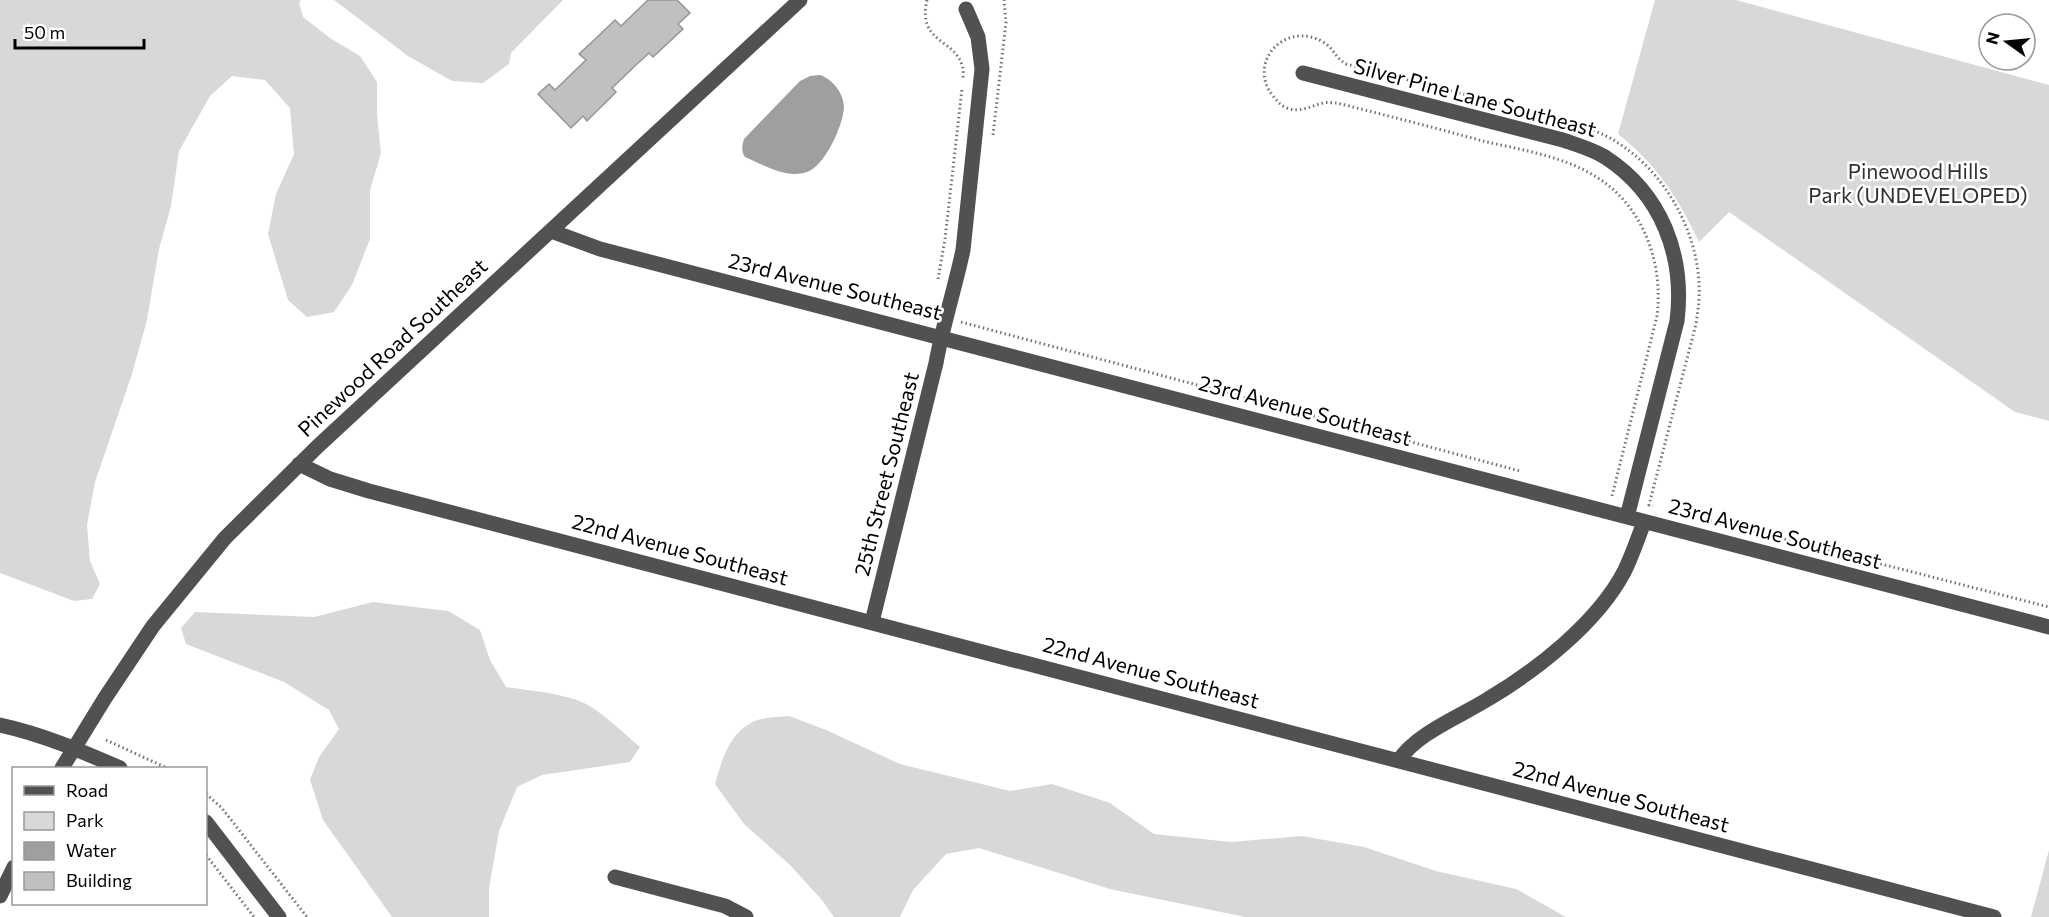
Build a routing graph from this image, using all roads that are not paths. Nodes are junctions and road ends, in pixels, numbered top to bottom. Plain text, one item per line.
1 (800, 0) edge
2 (966, 9) dead end
3 (1303, 73) dead end
4 (551, 231) junction
5 (941, 337) junction
6 (299, 464) junction
7 (1627, 517) junction
8 (1644, 522) junction
9 (872, 622) junction
10 (2049, 627) edge
11 (0, 725) edge
12 (74, 747) junction
13 (1399, 760) junction
14 (63, 767) edge
15 (118, 767) edge
16 (207, 823) edge
17 (12, 871) edge
18 (615, 877) dead end
19 (0, 896) edge
20 (279, 917) edge
21 (746, 917) edge
22 (1994, 917) edge

1 - 4 street, Pinewood Road Southeast
2 - 5 street, 25th Street Southeast
3 - 7 street, Silver Pine Lane Southeast
4 - 5 street, 23rd Avenue Southeast
4 - 6 street, Pinewood Road Southeast
5 - 7 street, 23rd Avenue Southeast
5 - 9 street, 25th Street Southeast
6 - 9 street, 22nd Avenue Southeast
6 - 12 street, Pinewood Road Southeast
7 - 8 street, 23rd Avenue Southeast
8 - 10 street, 23rd Avenue Southeast
8 - 13 street
9 - 13 street, 22nd Avenue Southeast
11 - 12 street
12 - 14 street, Pinewood Road Southeast
12 - 15 street
13 - 22 street, 22nd Avenue Southeast
16 - 20 street
17 - 19 street
18 - 21 street

